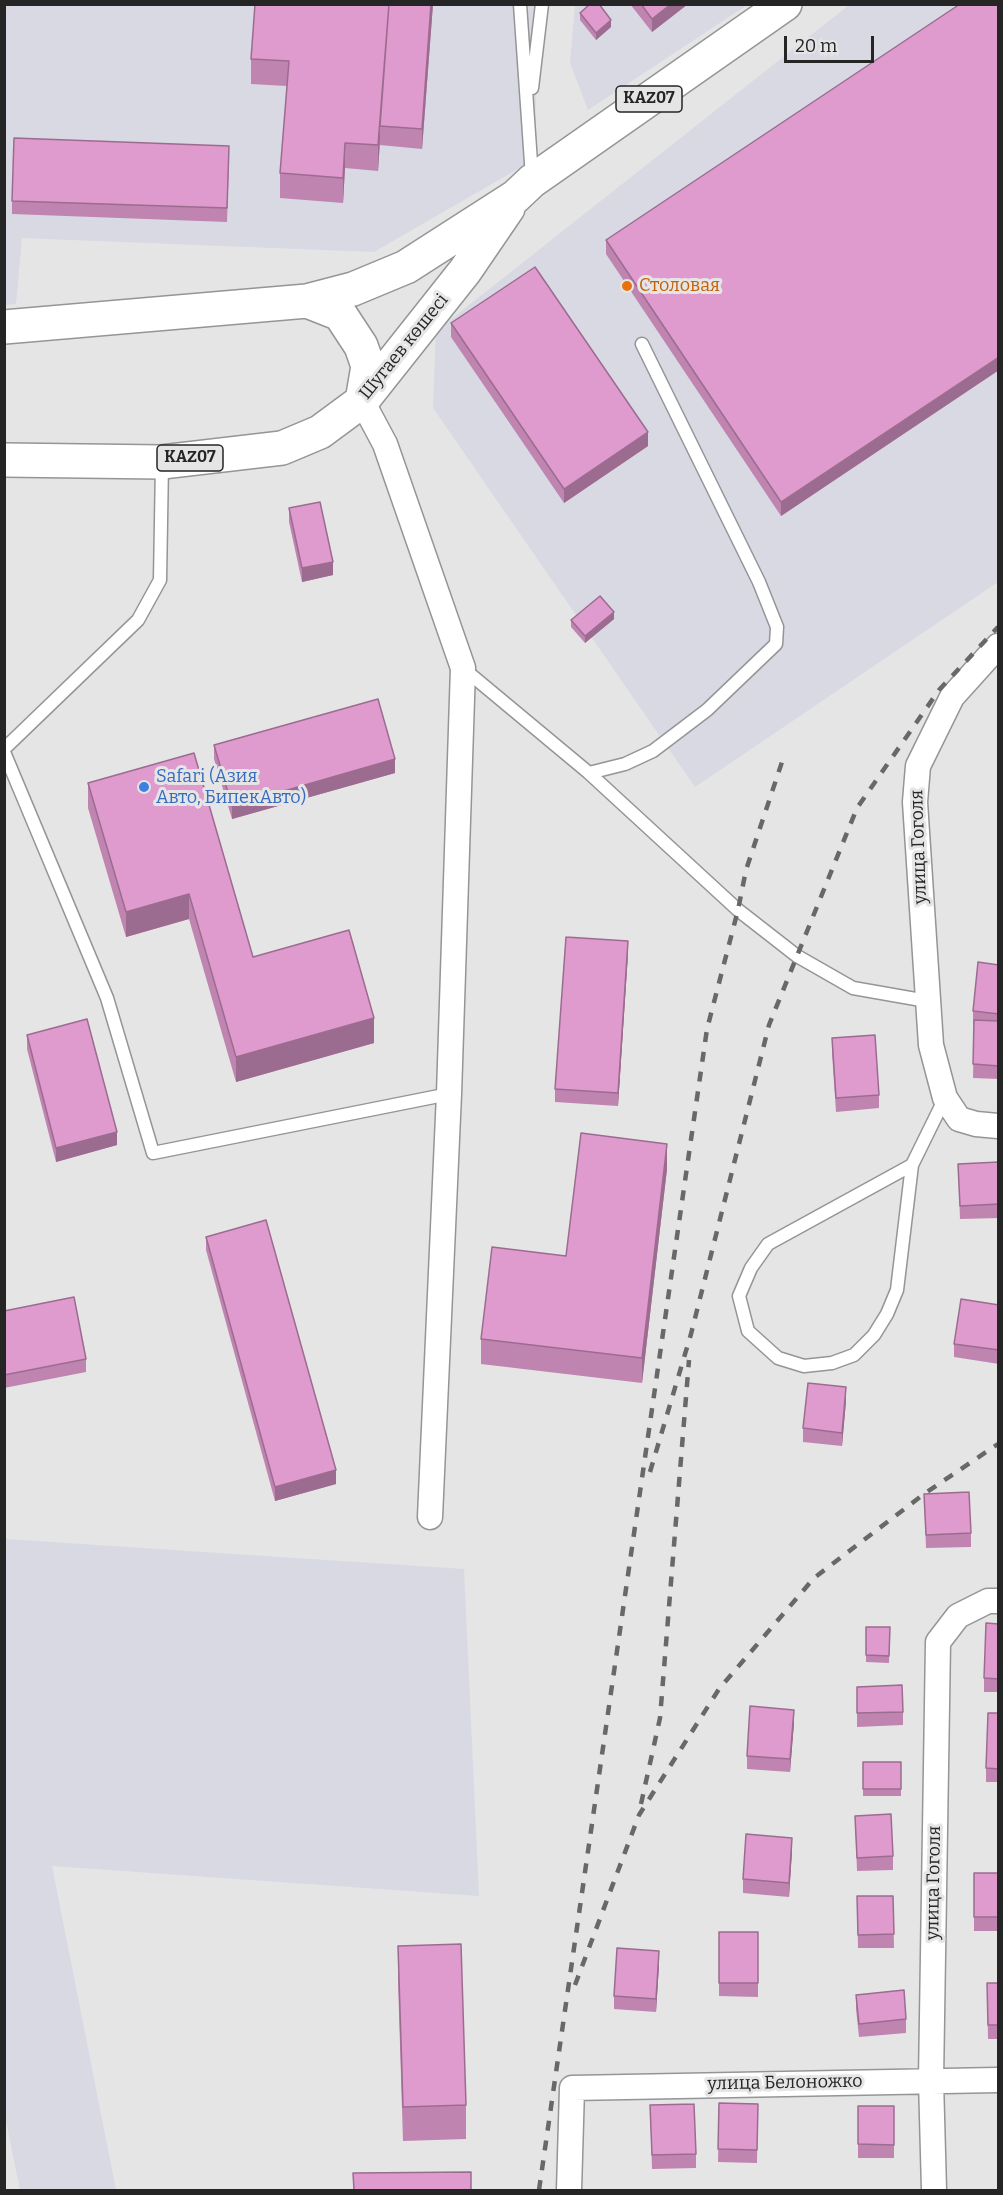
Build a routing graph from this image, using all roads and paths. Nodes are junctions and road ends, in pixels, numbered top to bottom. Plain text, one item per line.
1 (520, 4) edge
2 (542, 4) edge
3 (785, 4) edge
4 (528, 113) junction
5 (524, 189) junction
6 (307, 301) junction
7 (4, 327) edge
8 (642, 344) dead end
9 (362, 401) junction
10 (4, 460) edge
11 (162, 462) junction
12 (999, 646) edge
13 (463, 668) junction
14 (4, 750) edge
15 (589, 773) junction
16 (927, 1001) junction
17 (449, 1094) junction
18 (945, 1098) junction
19 (999, 1126) edge
20 (912, 1165) junction
21 (430, 1517) dead end
22 (993, 1601) edge
23 (931, 2080) junction
24 (999, 2080) edge
25 (569, 2190) edge
26 (934, 2190) edge

1 - 4 lane
2 - 4 lane
3 - 5 highway, Шугаев көшесі / KAZ07
4 - 5 lane
5 - 6 highway, Шугаев көшесі / KAZ07
5 - 9 highway, Шугаев көшесі / KAZ07
6 - 7 highway, Шугаев көшесі / KAZ07
6 - 9 highway, KAZ07
8 - 15 lane
9 - 11 highway, Шугаев көшесі / KAZ07
9 - 13 street
10 - 11 highway, Шугаев көшесі / KAZ07
11 - 14 lane
12 - 16 street, улица Гоголя
13 - 15 lane
13 - 17 street
14 - 17 lane
15 - 16 lane
16 - 18 street, улица Гоголя
17 - 21 street
18 - 19 street
18 - 20 lane
20 - 20 lane
22 - 23 street, улица Гоголя
23 - 24 street, улица Белоножко
23 - 25 street, улица Белоножко
23 - 26 street, улица Гоголя

